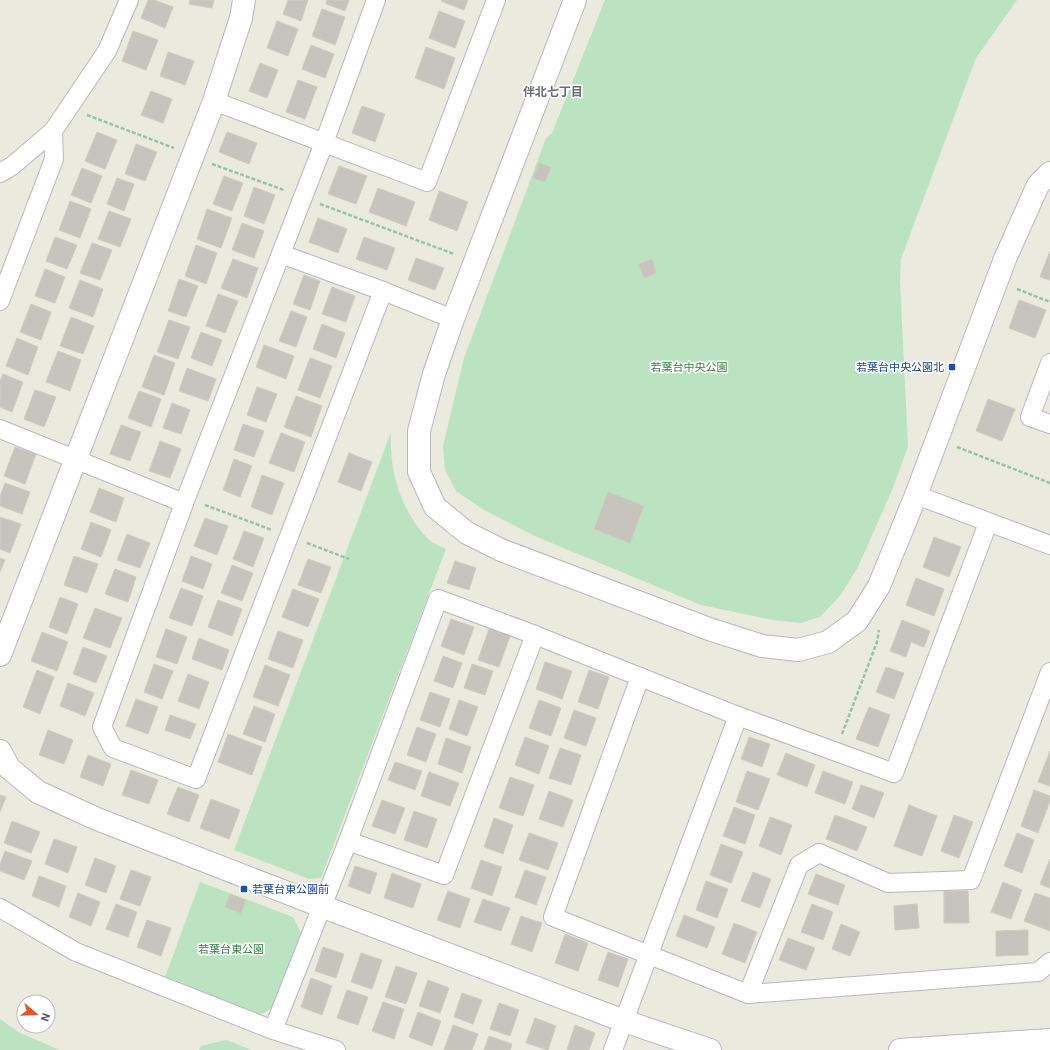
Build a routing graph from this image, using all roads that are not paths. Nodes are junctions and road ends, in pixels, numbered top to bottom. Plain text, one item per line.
1 (129, 0) edge
2 (244, 0) edge
3 (376, 0) edge
4 (496, 0) edge
5 (576, 0) edge
6 (214, 101) junction
7 (52, 131) junction
8 (324, 143) junction
9 (1050, 172) edge
10 (0, 173) edge
11 (281, 254) junction
12 (382, 291) junction
13 (0, 301) edge
14 (453, 319) junction
15 (1050, 363) edge
16 (1050, 424) edge
17 (0, 430) edge
18 (76, 460) junction
19 (916, 495) junction
20 (191, 503) junction
21 (988, 523) junction
22 (1050, 546) edge
23 (535, 635) junction
24 (0, 655) edge
25 (1050, 672) edge
26 (640, 677) junction
27 (738, 716) junction
28 (0, 751) edge
29 (348, 841) junction
30 (321, 906) junction
31 (0, 908) edge
32 (649, 954) junction
33 (1050, 962) edge
34 (748, 994) junction
35 (624, 1021) junction
36 (273, 1030) junction
37 (1050, 1040) edge
38 (336, 1050) edge
39 (613, 1050) edge
40 (710, 1050) edge
41 (900, 1050) edge

1 - 7 street
2 - 6 street
3 - 8 street
4 - 8 street
5 - 14 street
6 - 8 street
6 - 18 street
7 - 10 street
7 - 13 street
8 - 11 street
9 - 19 street
11 - 12 street
11 - 20 street
12 - 14 street
12 - 20 street
14 - 19 street
15 - 16 street
17 - 18 street
18 - 20 street
18 - 24 street
19 - 21 street
21 - 22 street
21 - 27 street
23 - 26 street
23 - 29 street
23 - 29 street
25 - 34 street
26 - 27 street
26 - 32 street
27 - 32 street
28 - 30 street
29 - 30 street
30 - 35 street
30 - 36 street
31 - 36 street
32 - 34 street
32 - 35 street
33 - 34 street
35 - 39 street
35 - 40 street
36 - 38 street
37 - 41 street

